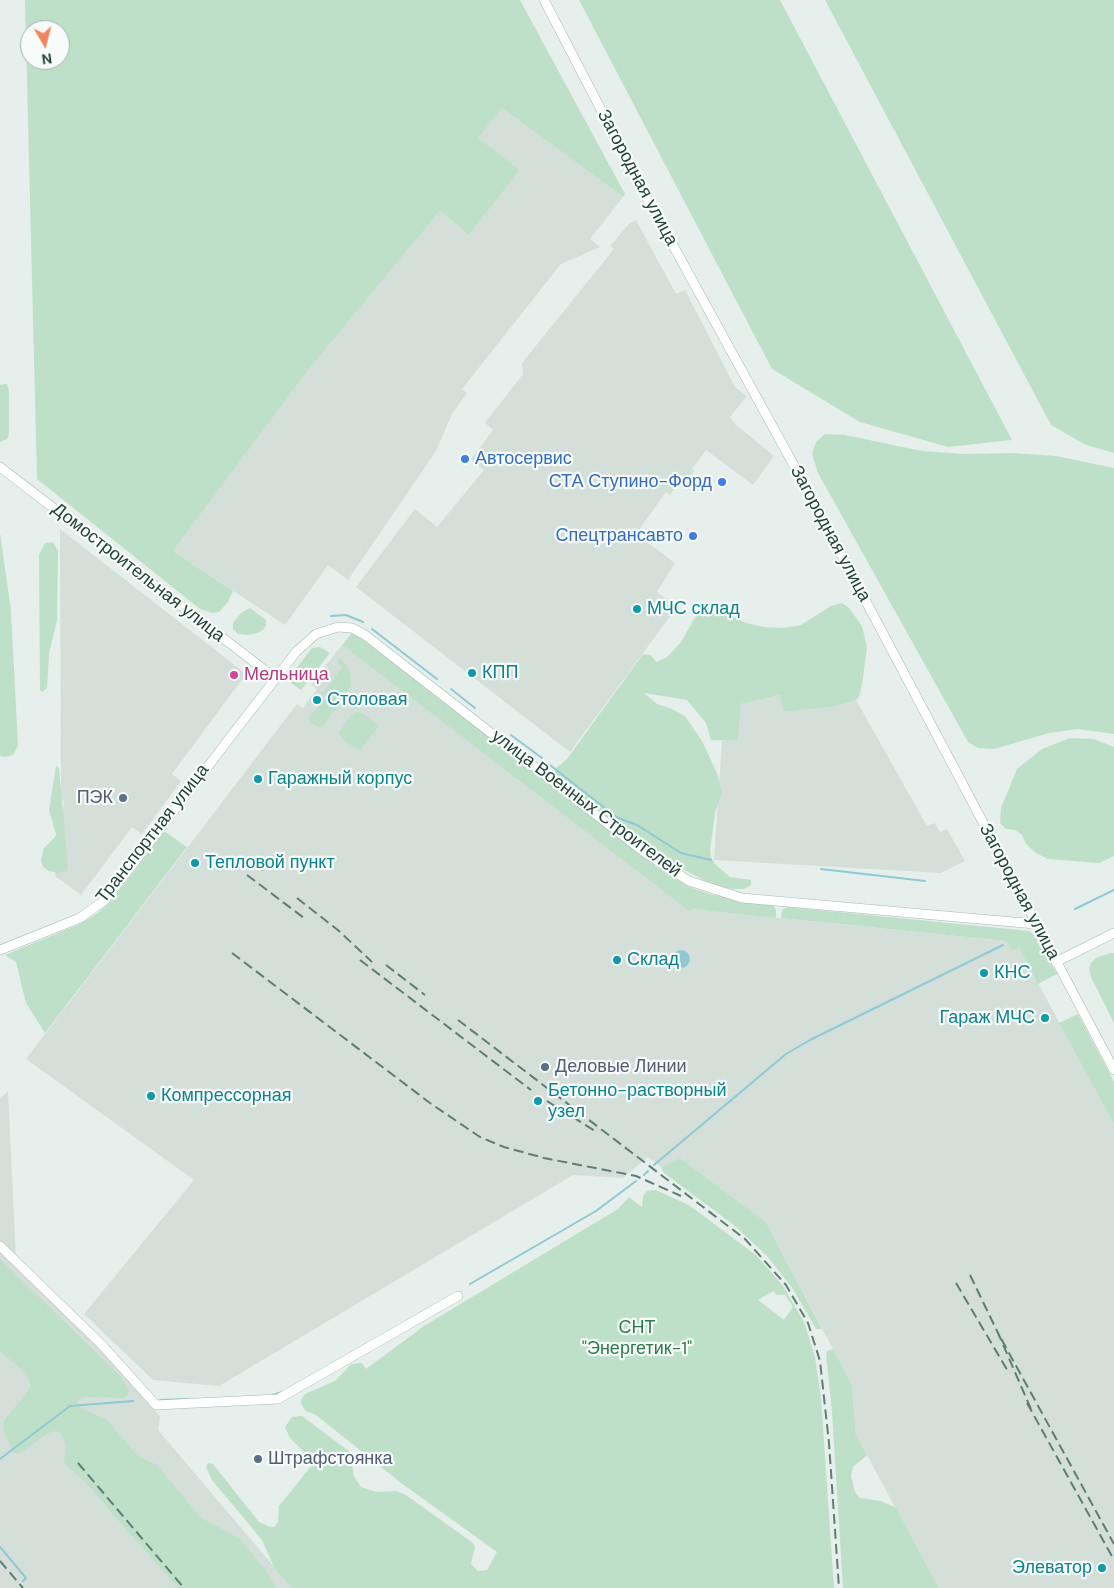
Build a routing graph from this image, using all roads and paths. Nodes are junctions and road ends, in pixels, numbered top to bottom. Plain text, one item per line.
1 (544, 0) edge
2 (0, 467) edge
3 (275, 678) junction
4 (1036, 924) junction
5 (1114, 933) edge
6 (0, 950) edge
7 (1056, 962) junction
8 (1114, 1070) edge
9 (0, 1246) edge
10 (458, 1296) dead end

1 - 4 street, Загородная улица
2 - 3 street, Домостроительная улица
3 - 4 street, улица Военных Строителей
3 - 6 street, Транспортная улица
4 - 7 street, Загородная улица
5 - 7 street
7 - 8 street, Загородная улица
9 - 10 street

